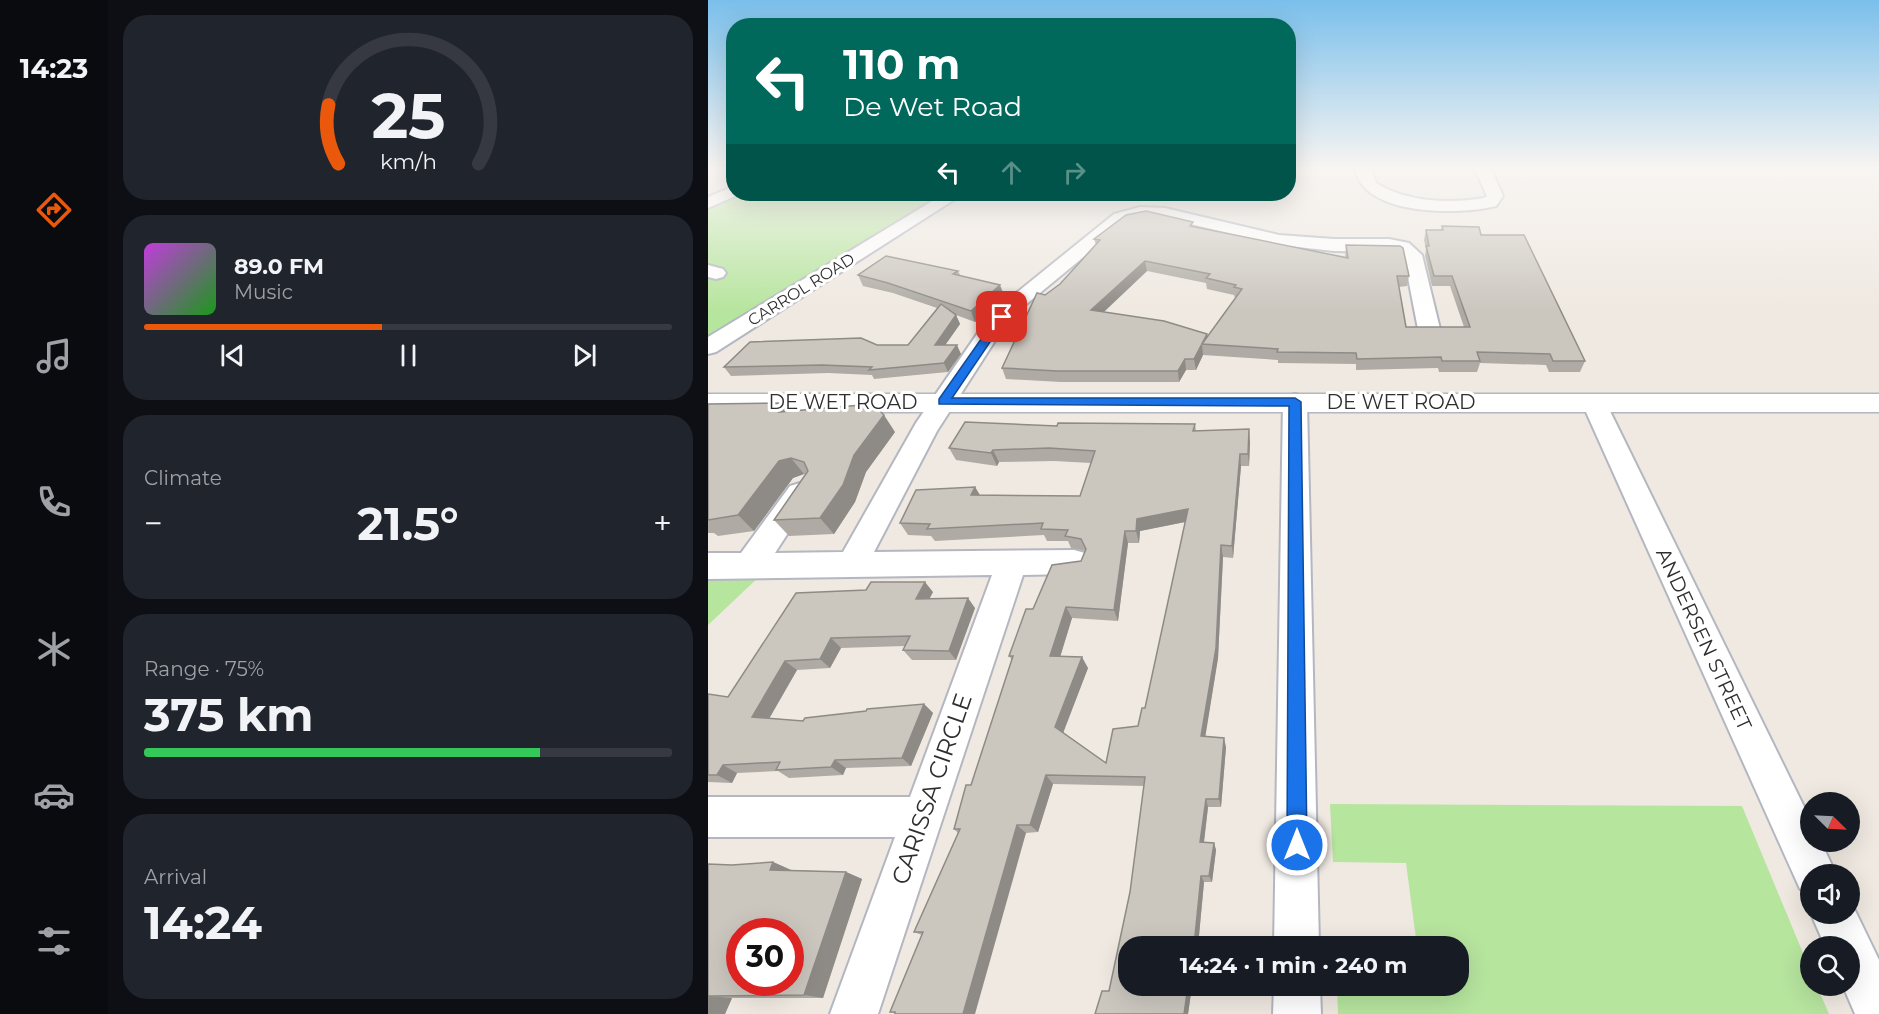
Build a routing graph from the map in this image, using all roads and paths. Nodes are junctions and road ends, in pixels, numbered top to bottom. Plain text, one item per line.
1 (919, 216) edge
2 (1125, 216) edge
3 (1179, 216) edge
4 (1429, 329) edge
5 (708, 347) edge
6 (943, 402) junction
7 (1295, 402) junction
8 (708, 403) edge
9 (1594, 403) junction
10 (1879, 403) edge
11 (805, 486) edge
12 (1074, 562) edge
13 (1012, 563) junction
14 (750, 565) junction
15 (852, 565) junction
16 (708, 566) edge
17 (708, 817) edge
18 (922, 817) junction
19 (1810, 864) edge
20 (1838, 924) edge
21 (1297, 936) edge
22 (1863, 972) edge
23 (1297, 996) edge
24 (854, 1014) edge
25 (1297, 1014) edge

1 - 5 street, CARROL ROAD
2 - 6 street
3 - 4 street
6 - 7 street, DE WET ROAD
6 - 8 street, DE WET ROAD
6 - 15 street
7 - 9 street, DE WET ROAD
7 - 21 street
9 - 10 street, DE WET ROAD
9 - 19 street, ANDERSEN STREET
11 - 14 street
12 - 13 street
13 - 15 street
13 - 18 street, CARISSA CIRCLE
14 - 15 street
14 - 16 street
17 - 18 street
18 - 24 street, CARISSA CIRCLE
20 - 22 street
23 - 25 street

